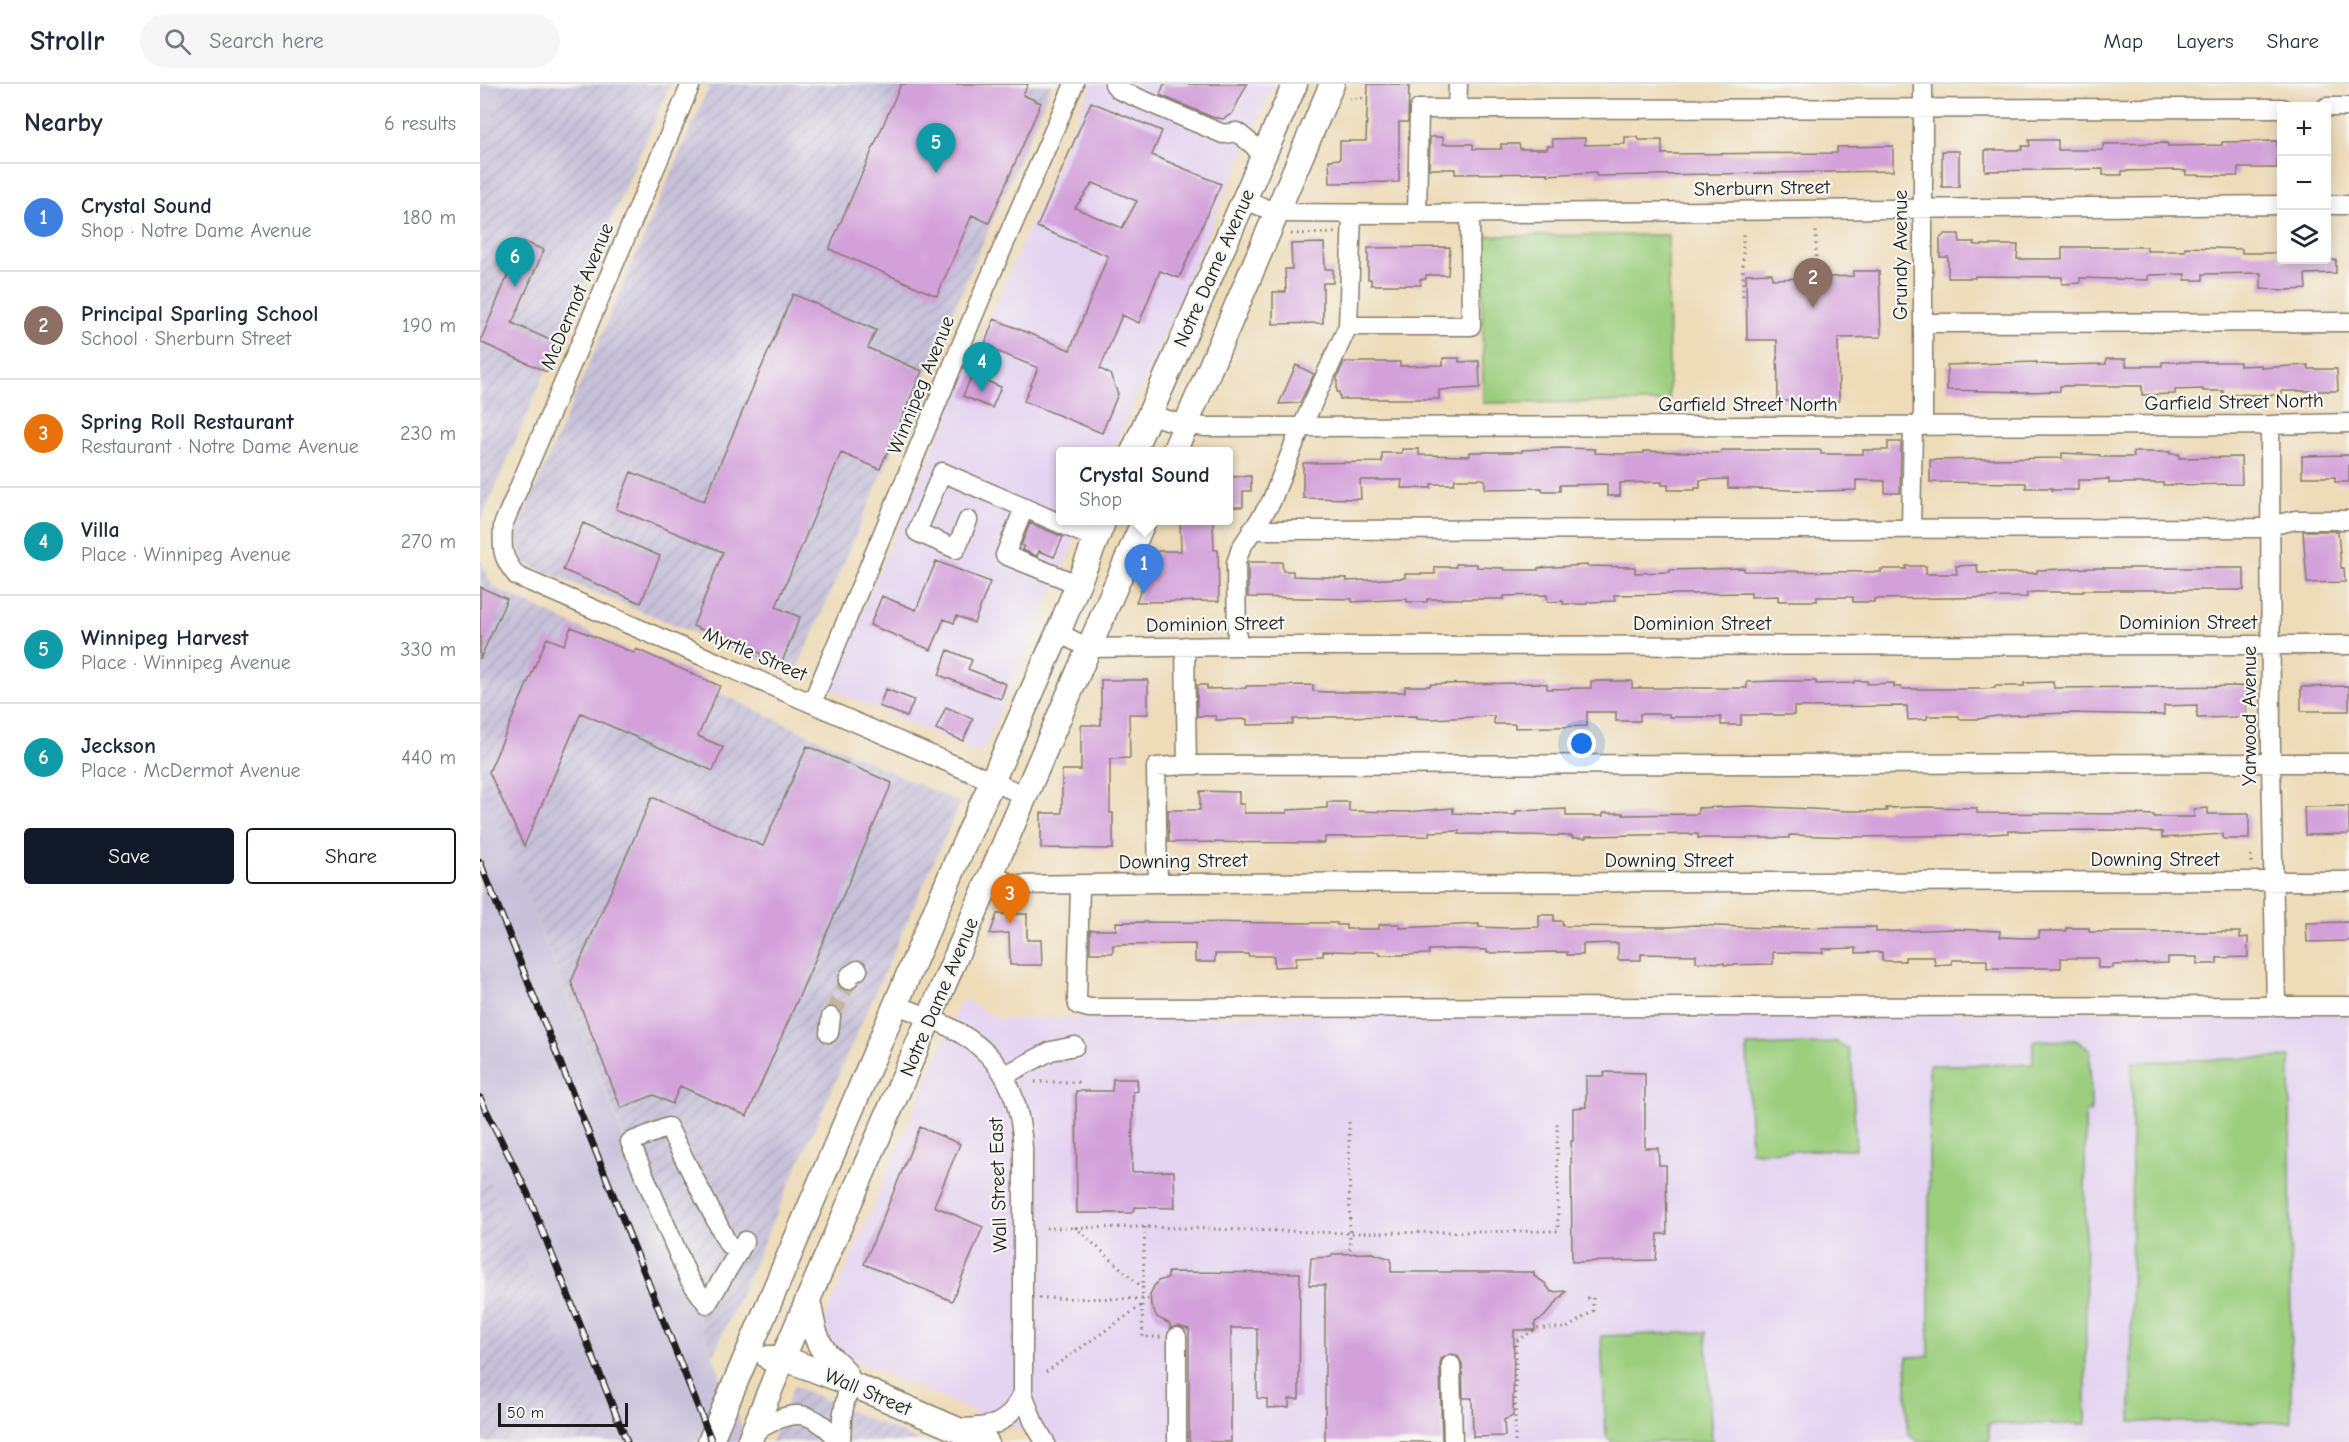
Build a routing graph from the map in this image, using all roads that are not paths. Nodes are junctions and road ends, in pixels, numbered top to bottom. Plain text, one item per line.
1 (691, 84) edge
2 (1074, 84) edge
3 (1114, 84) edge
4 (1295, 84) edge
5 (1458, 84) edge
6 (1923, 84) edge
7 (1340, 91) edge
8 (2331, 107) edge
9 (2349, 107) edge
10 (1923, 108) junction
11 (2277, 108) edge
12 (1458, 109) junction
13 (1263, 158) junction
14 (1245, 200) junction
15 (2331, 205) edge
16 (2349, 205) edge
17 (2277, 206) edge
18 (1923, 208) junction
19 (1277, 213) junction
20 (1352, 214) junction
21 (1417, 214) junction
22 (1470, 214) junction
23 (2349, 322) edge
24 (1923, 323) junction
25 (1348, 326) junction
26 (1149, 415) junction
27 (2349, 423) edge
28 (1186, 425) junction
29 (2270, 425) junction
30 (1918, 426) junction
31 (1302, 427) junction
32 (1135, 447) edge
33 (1176, 447) edge
34 (900, 494) junction
35 (928, 505) junction
36 (1024, 508) junction
37 (1056, 517) edge
38 (968, 520) dead end
39 (2349, 520) edge
40 (503, 525) joint
41 (1083, 525) edge
42 (1142, 525) edge
43 (2271, 525) junction
44 (1911, 528) junction
45 (1100, 530) edge
46 (1252, 530) junction
47 (1077, 584) junction
48 (1058, 633) junction
49 (2271, 645) junction
50 (2349, 645) edge
51 (1185, 646) junction
52 (1237, 646) junction
53 (1089, 648) junction
54 (812, 703) junction
55 (2349, 763) edge
56 (2271, 764) junction
57 (1186, 765) junction
58 (992, 783) junction
59 (1026, 796) junction
60 (991, 875) junction
61 (2273, 881) junction
62 (2349, 881) edge
63 (1158, 882) junction
64 (1080, 885) junction
65 (896, 1005) junction
66 (2276, 1006) junction
67 (2349, 1006) edge
68 (930, 1017) junction
69 (1074, 1046) dead end
70 (1005, 1075) junction
71 (742, 1246) joint
72 (808, 1300) junction
73 (1177, 1337) road end
74 (745, 1358) junction
75 (783, 1358) junction
76 (1452, 1365) dead end
77 (849, 1383) junction
78 (1023, 1393) junction
79 (955, 1428) junction
80 (751, 1438) edge
81 (710, 1442) edge
82 (841, 1442) edge
83 (986, 1442) edge
84 (1046, 1442) edge
85 (1177, 1442) edge
86 (1453, 1442) edge

1 - 40 street, McDermot Avenue
2 - 34 street, Winnipeg Avenue
3 - 13 street
4 - 13 main road, Notre Dame Avenue
5 - 12 street
6 - 10 street, Grundy Avenue
7 - 19 main road, Notre Dame Avenue
8 - 9 street
10 - 11 street
10 - 12 street
10 - 18 street, Grundy Avenue
12 - 21 street
13 - 14 main road, Notre Dame Avenue
14 - 19 street, Sherburn Street
14 - 26 main road, Notre Dame Avenue
15 - 16 street
17 - 18 street, Sherburn Street
18 - 22 street, Sherburn Street
18 - 24 street, Grundy Avenue
19 - 20 street, Sherburn Street
19 - 28 main road, Notre Dame Avenue
20 - 21 street, Sherburn Street
20 - 25 street
21 - 22 street, Sherburn Street
22 - 25 street
23 - 24 street
24 - 30 street, Grundy Avenue
25 - 31 street
26 - 28 street, Garfield Street North
26 - 32 main road, Notre Dame Avenue
27 - 29 street, Garfield Street North
28 - 31 street, Garfield Street North
28 - 33 main road, Notre Dame Avenue
29 - 30 street, Garfield Street North
29 - 43 street, Yarwood Avenue
30 - 31 street, Garfield Street North
30 - 44 street, Grundy Avenue
31 - 46 street
34 - 35 street
34 - 54 street, Winnipeg Avenue
35 - 36 street
35 - 38 street
36 - 37 street
36 - 47 street
39 - 43 street
40 - 54 street, Myrtle Street
41 - 45 street
42 - 53 main road, Notre Dame Avenue
43 - 44 street
43 - 49 street, Yarwood Avenue
44 - 46 street
45 - 47 main road, Notre Dame Avenue
46 - 52 street
47 - 48 main road, Notre Dame Avenue
48 - 53 street, Dominion Street
48 - 58 main road, Notre Dame Avenue
49 - 50 street, Dominion Street
49 - 52 street, Dominion Street
49 - 56 street, Yarwood Avenue
51 - 52 street, Dominion Street
51 - 53 street, Dominion Street
51 - 57 street
53 - 59 main road, Notre Dame Avenue
54 - 58 street, Myrtle Street
55 - 56 street
56 - 57 street
56 - 61 street, Yarwood Avenue
57 - 63 street
58 - 59 street, Myrtle Street
58 - 65 main road, Notre Dame Avenue
59 - 60 main road, Notre Dame Avenue
60 - 64 street, Downing Street
60 - 68 main road, Notre Dame Avenue
61 - 62 street, Downing Street
61 - 63 street, Downing Street
61 - 66 street, Yarwood Avenue
63 - 64 street, Downing Street
64 - 66 street
65 - 68 street, Wall Street East
65 - 74 main road, Notre Dame Avenue
66 - 67 street
68 - 70 street, Wall Street East
68 - 72 main road, Notre Dame Avenue
69 - 70 street
70 - 78 street, Wall Street East
71 - 71 street
72 - 75 main road, Notre Dame Avenue
72 - 77 main road
73 - 85 street
74 - 75 main road, Wall Street
74 - 81 main road, Notre Dame Avenue
75 - 77 main road, Wall Street
75 - 80 main road, Notre Dame Avenue
76 - 86 street
77 - 79 main road, Wall Street
77 - 82 street
78 - 79 street
78 - 84 street
79 - 83 main road, Wall Street
80 - 82 street

